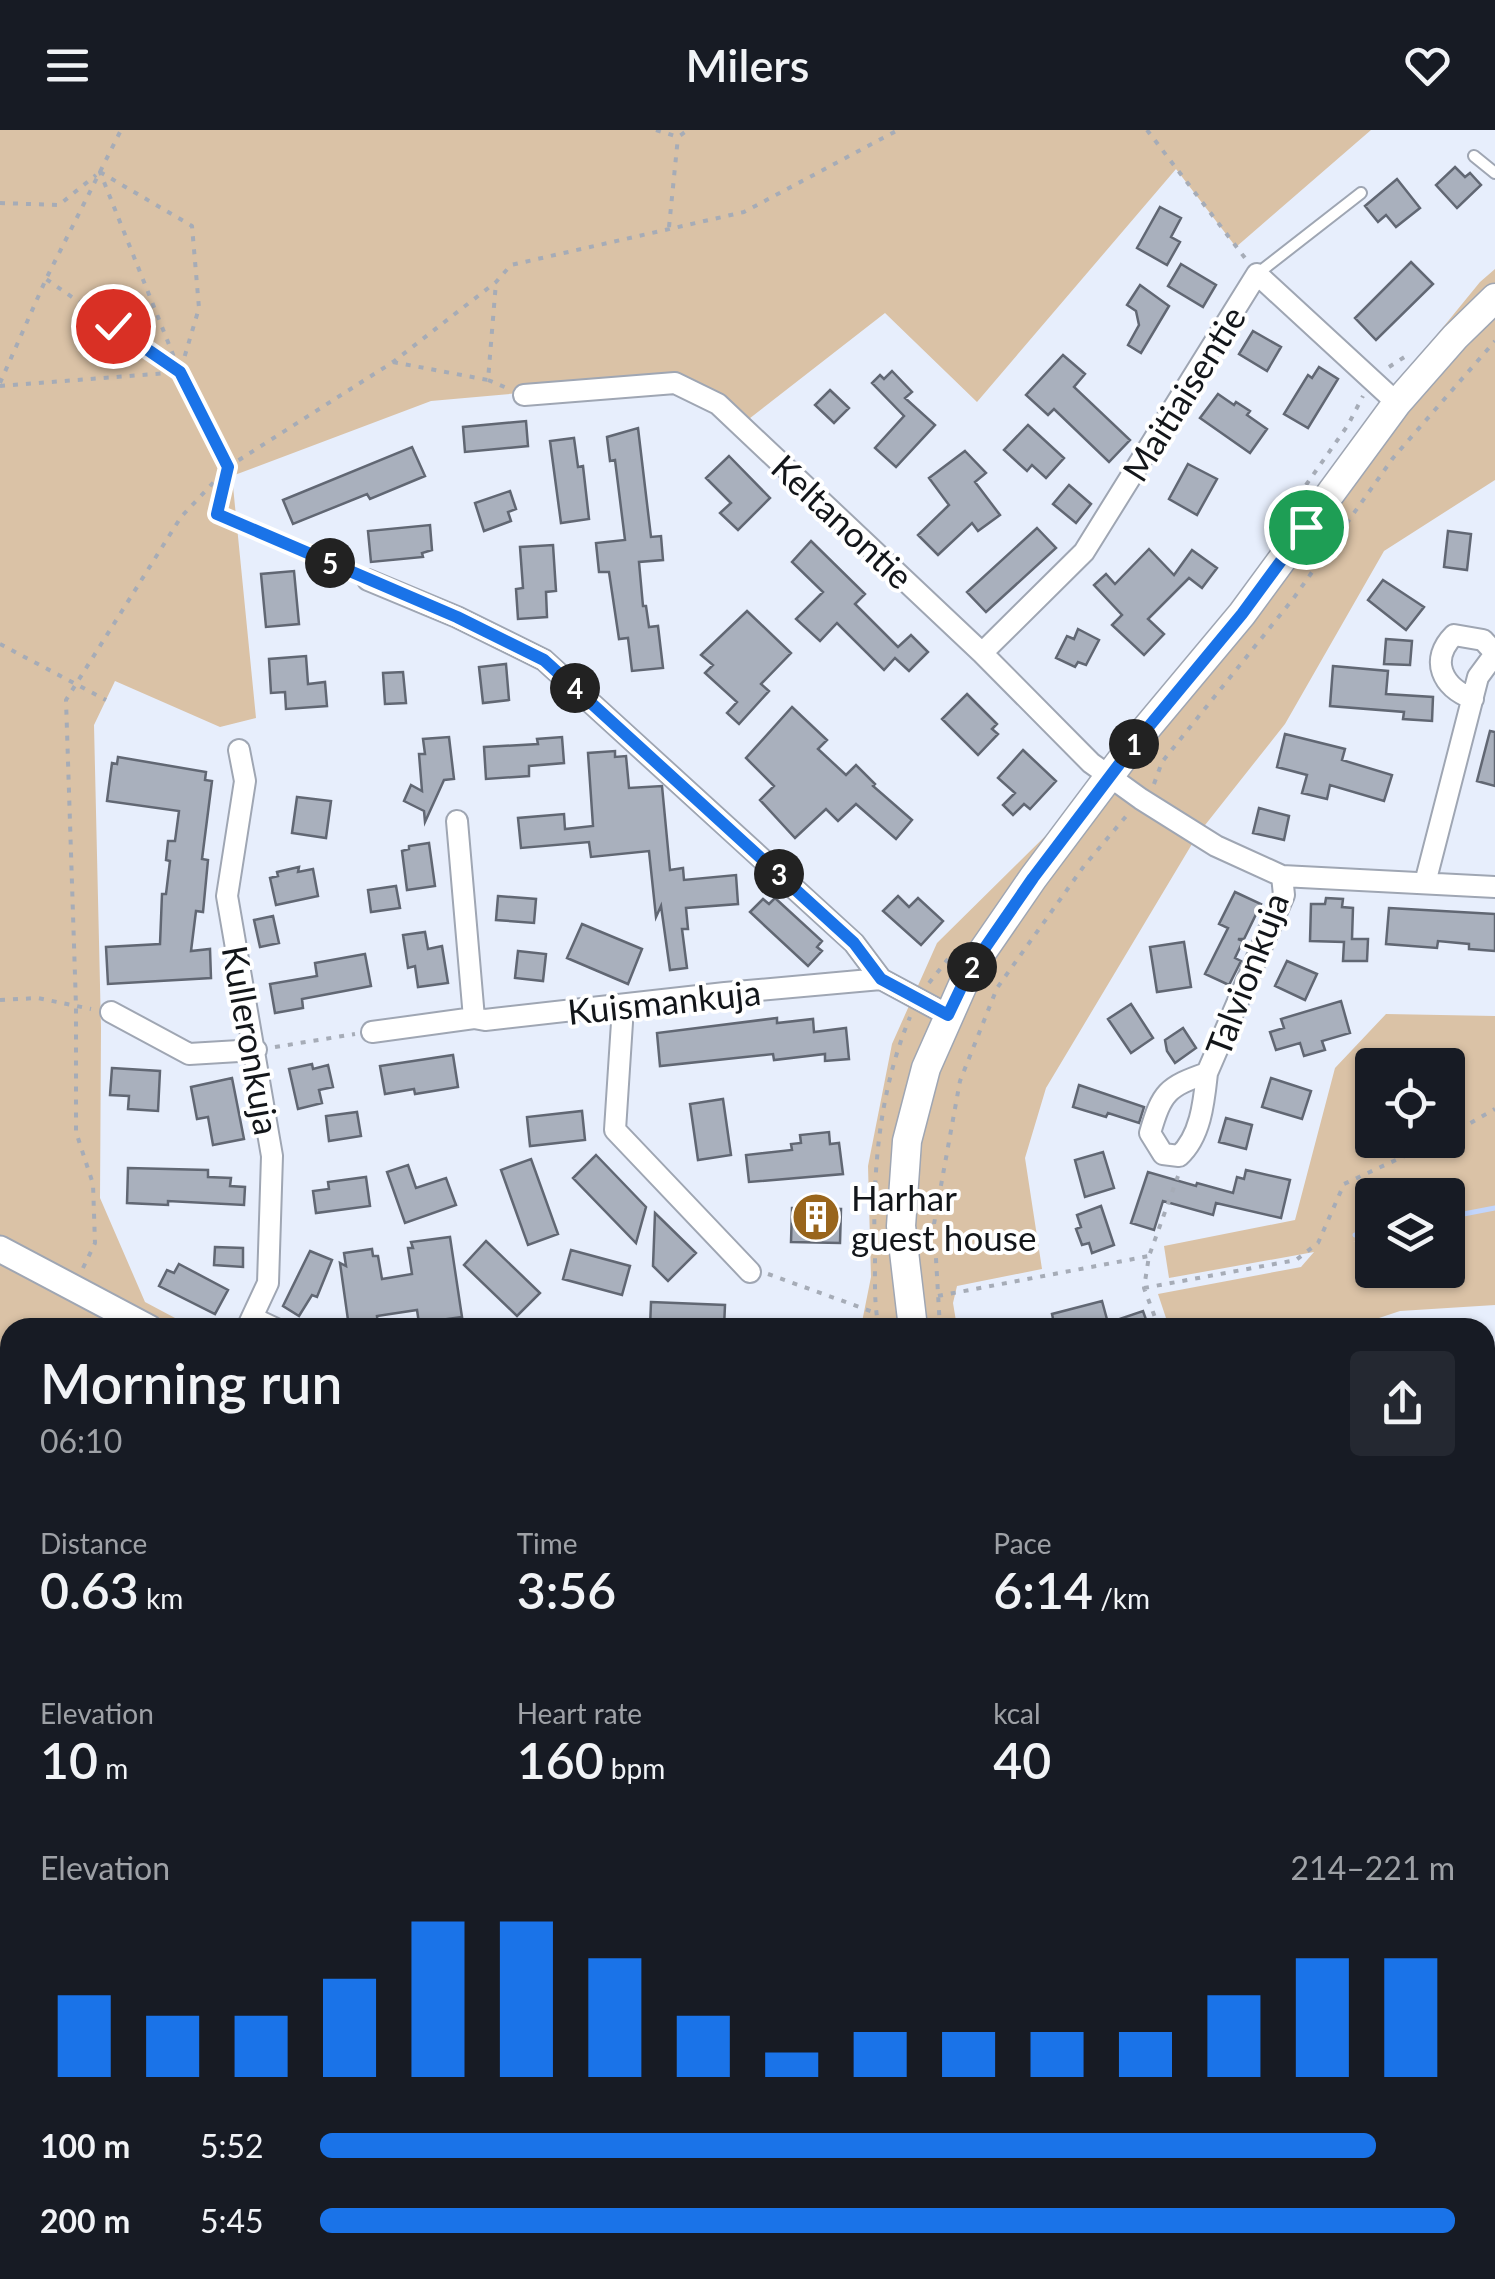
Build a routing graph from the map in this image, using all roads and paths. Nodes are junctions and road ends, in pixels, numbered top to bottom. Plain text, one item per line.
1 (121, 130) edge
2 (656, 130) edge
3 (688, 130) edge
4 (898, 130) edge
5 (1147, 130) edge
6 (678, 137) junction
7 (1474, 156) dead end
8 (100, 172) junction
9 (1495, 173) edge
10 (1361, 193) dead end
11 (0, 203) edge
12 (669, 229) junction
13 (1257, 274) junction
14 (46, 279) junction
15 (496, 282) junction
16 (1495, 298) edge
17 (1495, 342) edge
18 (393, 362) junction
19 (180, 372) junction
20 (0, 385) edge
21 (524, 395) dead end
22 (1397, 403) junction
23 (228, 467) junction
24 (368, 580) joint
25 (0, 644) edge
26 (982, 653) junction
27 (1495, 654) edge
28 (76, 685) junction
29 (1473, 699) junction
30 (106, 700) dead end
31 (239, 750) dead end
32 (1111, 778) junction
33 (1141, 799) junction
34 (457, 821) dead end
35 (1282, 876) junction
36 (1424, 883) junction
37 (1495, 887) edge
38 (881, 979) junction
39 (0, 1000) edge
40 (76, 1006) junction
41 (623, 1007) junction
42 (111, 1012) joint
43 (948, 1015) junction
44 (474, 1018) junction
45 (372, 1032) joint
46 (256, 1050) junction
47 (1207, 1072) junction
48 (1495, 1108) edge
49 (1465, 1126) edge
50 (1179, 1156) junction
51 (1400, 1158) edge
52 (0, 1249) edge
53 (1148, 1256) junction
54 (750, 1272) joint
55 (74, 1287) junction
56 (1144, 1288) junction
57 (938, 1296) junction
58 (876, 1313) dead end
59 (131, 1318) edge
60 (251, 1318) edge
61 (910, 1318) edge
62 (939, 1318) edge
63 (1155, 1318) edge

1 - 8 path
2 - 6 path
3 - 6 path
4 - 12 path
5 - 13 path
6 - 12 path
7 - 9 lane
8 - 11 path
8 - 14 path
8 - 19 path
8 - 19 path
10 - 13 lane
12 - 15 path
13 - 22 street, Maitiaisentie
13 - 26 street, Maitiaisentie
14 - 19 path
14 - 20 path
15 - 18 path
15 - 18 path
16 - 22 main road
17 - 33 path
18 - 23 path
19 - 20 path
19 - 23 path
21 - 26 street, Keltanontie
22 - 32 main road
23 - 24 path
23 - 28 path
24 - 38 street
25 - 28 path
26 - 32 street, Keltanontie
27 - 29 street
27 - 29 street
28 - 30 path
28 - 40 path
29 - 36 street
31 - 46 street, Kulleronkuja
32 - 33 street, Keltanontie
32 - 43 main road
33 - 35 street, Keltanontie
33 - 57 path
34 - 44 street
35 - 36 street
35 - 47 street, Talvionkuja
36 - 37 street
38 - 41 street, Kuismankuja
38 - 43 street
39 - 40 path
40 - 42 path
40 - 55 path
41 - 44 street, Kuismankuja
41 - 54 street
42 - 46 street
43 - 61 main road
44 - 45 street, Kuismankuja
45 - 46 path
46 - 60 street, Kulleronkuja
47 - 50 street, Talvionkuja
47 - 50 street, Talvionkuja
48 - 49 path
50 - 53 path
51 - 56 path
52 - 55 street
53 - 56 path
53 - 57 path
54 - 58 path
55 - 59 street
56 - 63 path
57 - 62 path

